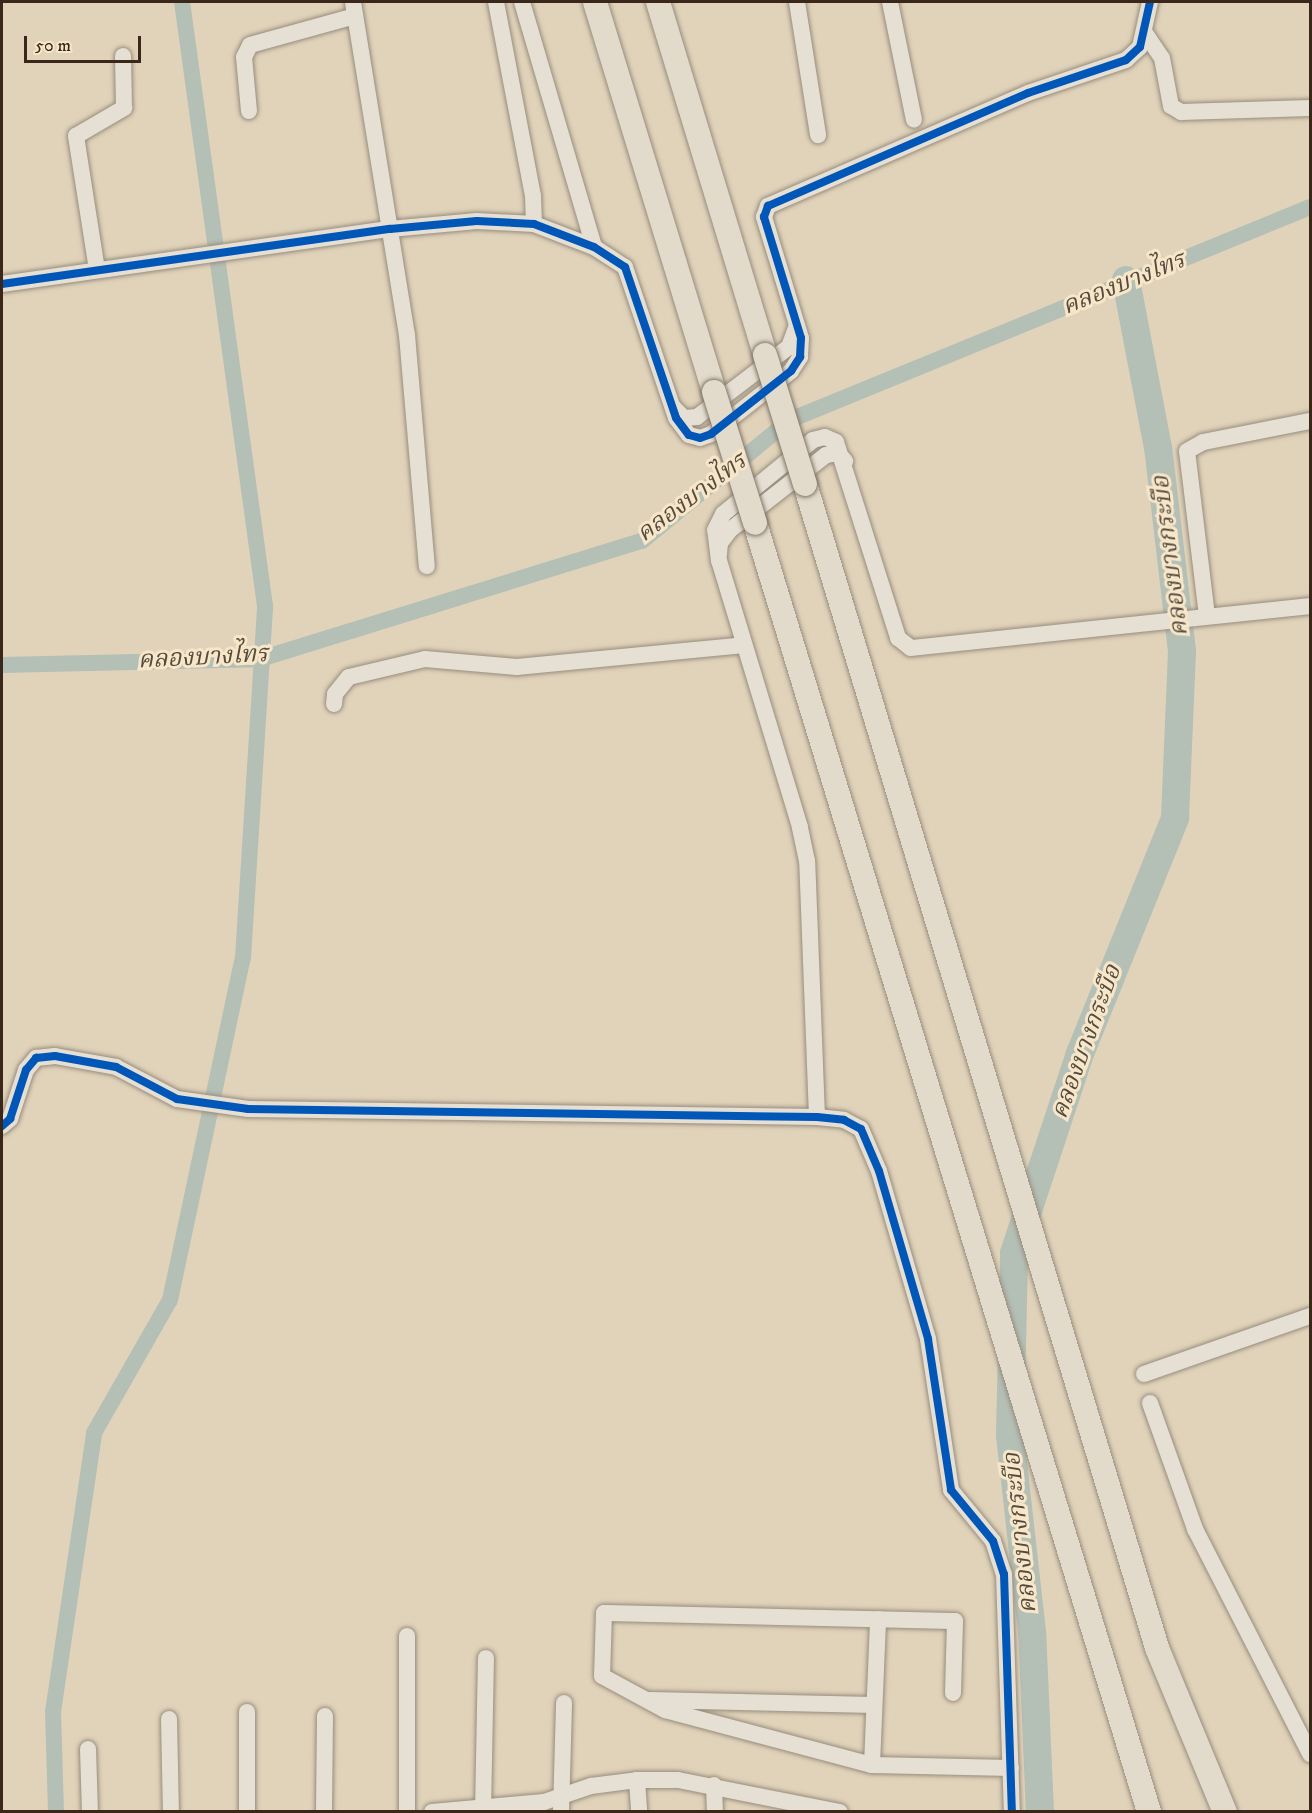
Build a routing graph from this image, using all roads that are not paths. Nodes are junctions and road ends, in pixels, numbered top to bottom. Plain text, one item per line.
1 (496, 2) edge
2 (522, 2) edge
3 (595, 2) edge
4 (658, 2) edge
5 (797, 2) edge
6 (890, 2) edge
7 (1150, 2) edge
8 (354, 9) edge
9 (1145, 33) junction
10 (123, 56) dead end
11 (1311, 108) edge
12 (249, 111) dead end
13 (914, 120) dead end
14 (818, 135) dead end
15 (534, 225) junction
16 (390, 230) junction
17 (594, 247) junction
18 (97, 270) junction
19 (2, 284) edge
20 (1311, 421) edge
21 (427, 566) dead end
22 (1311, 606) edge
23 (1202, 617) junction
24 (744, 645) junction
25 (334, 704) dead end
26 (817, 1117) junction
27 (2, 1126) edge
28 (1311, 1316) edge
29 (1144, 1374) dead end
30 (1150, 1403) dead end
31 (878, 1619) junction
32 (407, 1636) dead end
33 (1157, 1647) junction
34 (486, 1658) dead end
35 (953, 1693) dead end
36 (640, 1699) junction
37 (564, 1703) dead end
38 (874, 1706) junction
39 (247, 1712) dead end
40 (326, 1716) dead end
41 (169, 1719) dead end
42 (88, 1749) dead end
43 (1311, 1755) edge
44 (872, 1765) junction
45 (1011, 1768) junction
46 (637, 1780) junction
47 (714, 1785) junction
48 (561, 1805) edge
49 (797, 1808) edge
50 (483, 1810) edge
51 (90, 1811) edge
52 (99, 1812) edge
53 (171, 1812) edge
54 (247, 1812) edge
55 (324, 1812) edge
56 (407, 1812) edge
57 (432, 1812) edge
58 (639, 1812) edge
59 (715, 1812) edge
60 (840, 1812) edge
61 (1012, 1812) edge
62 (1149, 1812) edge
63 (1209, 1812) edge
64 (1225, 1812) edge

1 - 15 street
2 - 17 street
3 - 62 highway, bridge
4 - 33 highway, bridge
5 - 14 street
6 - 13 street
7 - 9 street
8 - 12 street
8 - 16 street
9 - 11 street
9 - 17 street
10 - 18 street
15 - 16 street
15 - 17 street
16 - 18 street
16 - 21 street
18 - 19 street
20 - 23 street
22 - 23 street
23 - 24 street
24 - 25 street
24 - 26 street
26 - 27 street
26 - 45 street
28 - 29 street
30 - 43 street
31 - 35 street
31 - 36 street
31 - 38 street
32 - 56 street
33 - 63 highway
33 - 64 highway
34 - 50 street
36 - 38 street
36 - 44 street
37 - 48 street
38 - 44 street
39 - 54 street
40 - 55 street
41 - 53 street
42 - 51 street
44 - 45 street
45 - 61 street
46 - 47 street
46 - 48 street
46 - 58 street
47 - 49 street
47 - 59 street
48 - 50 street
49 - 60 street
50 - 57 street
51 - 52 street

